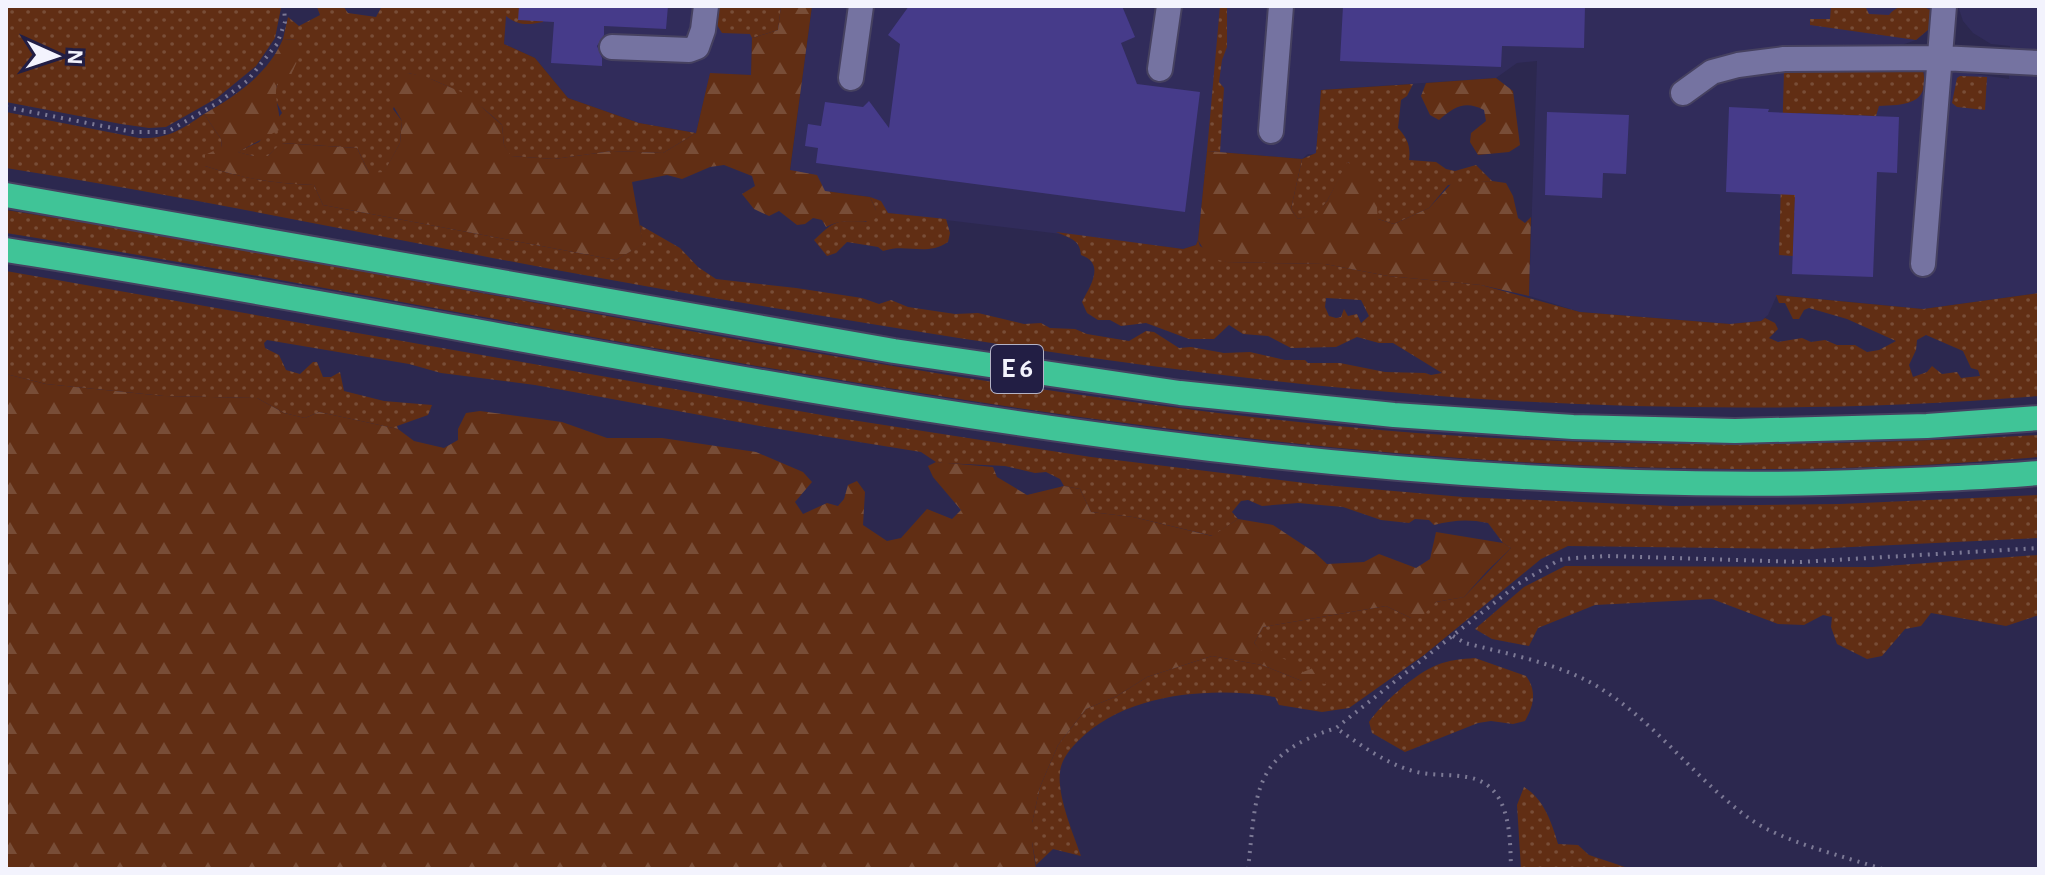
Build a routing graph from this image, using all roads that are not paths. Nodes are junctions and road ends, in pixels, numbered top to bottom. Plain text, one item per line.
1 (706, 6) edge
2 (861, 6) edge
3 (1169, 6) edge
4 (1281, 6) edge
5 (1944, 6) edge
6 (612, 47) dead end
7 (1941, 58) junction
8 (2039, 63) edge
9 (1160, 69) dead end
10 (851, 78) dead end
11 (1683, 93) dead end
12 (1271, 131) dead end
13 (6, 195) edge
14 (6, 250) edge
15 (1923, 264) dead end
16 (2039, 418) edge
17 (2039, 473) edge

1 - 6 street
2 - 10 street
3 - 9 street
4 - 12 street
5 - 7 street
7 - 8 street
7 - 11 street
7 - 15 street
13 - 16 highway, E 6
14 - 17 highway, E 6

